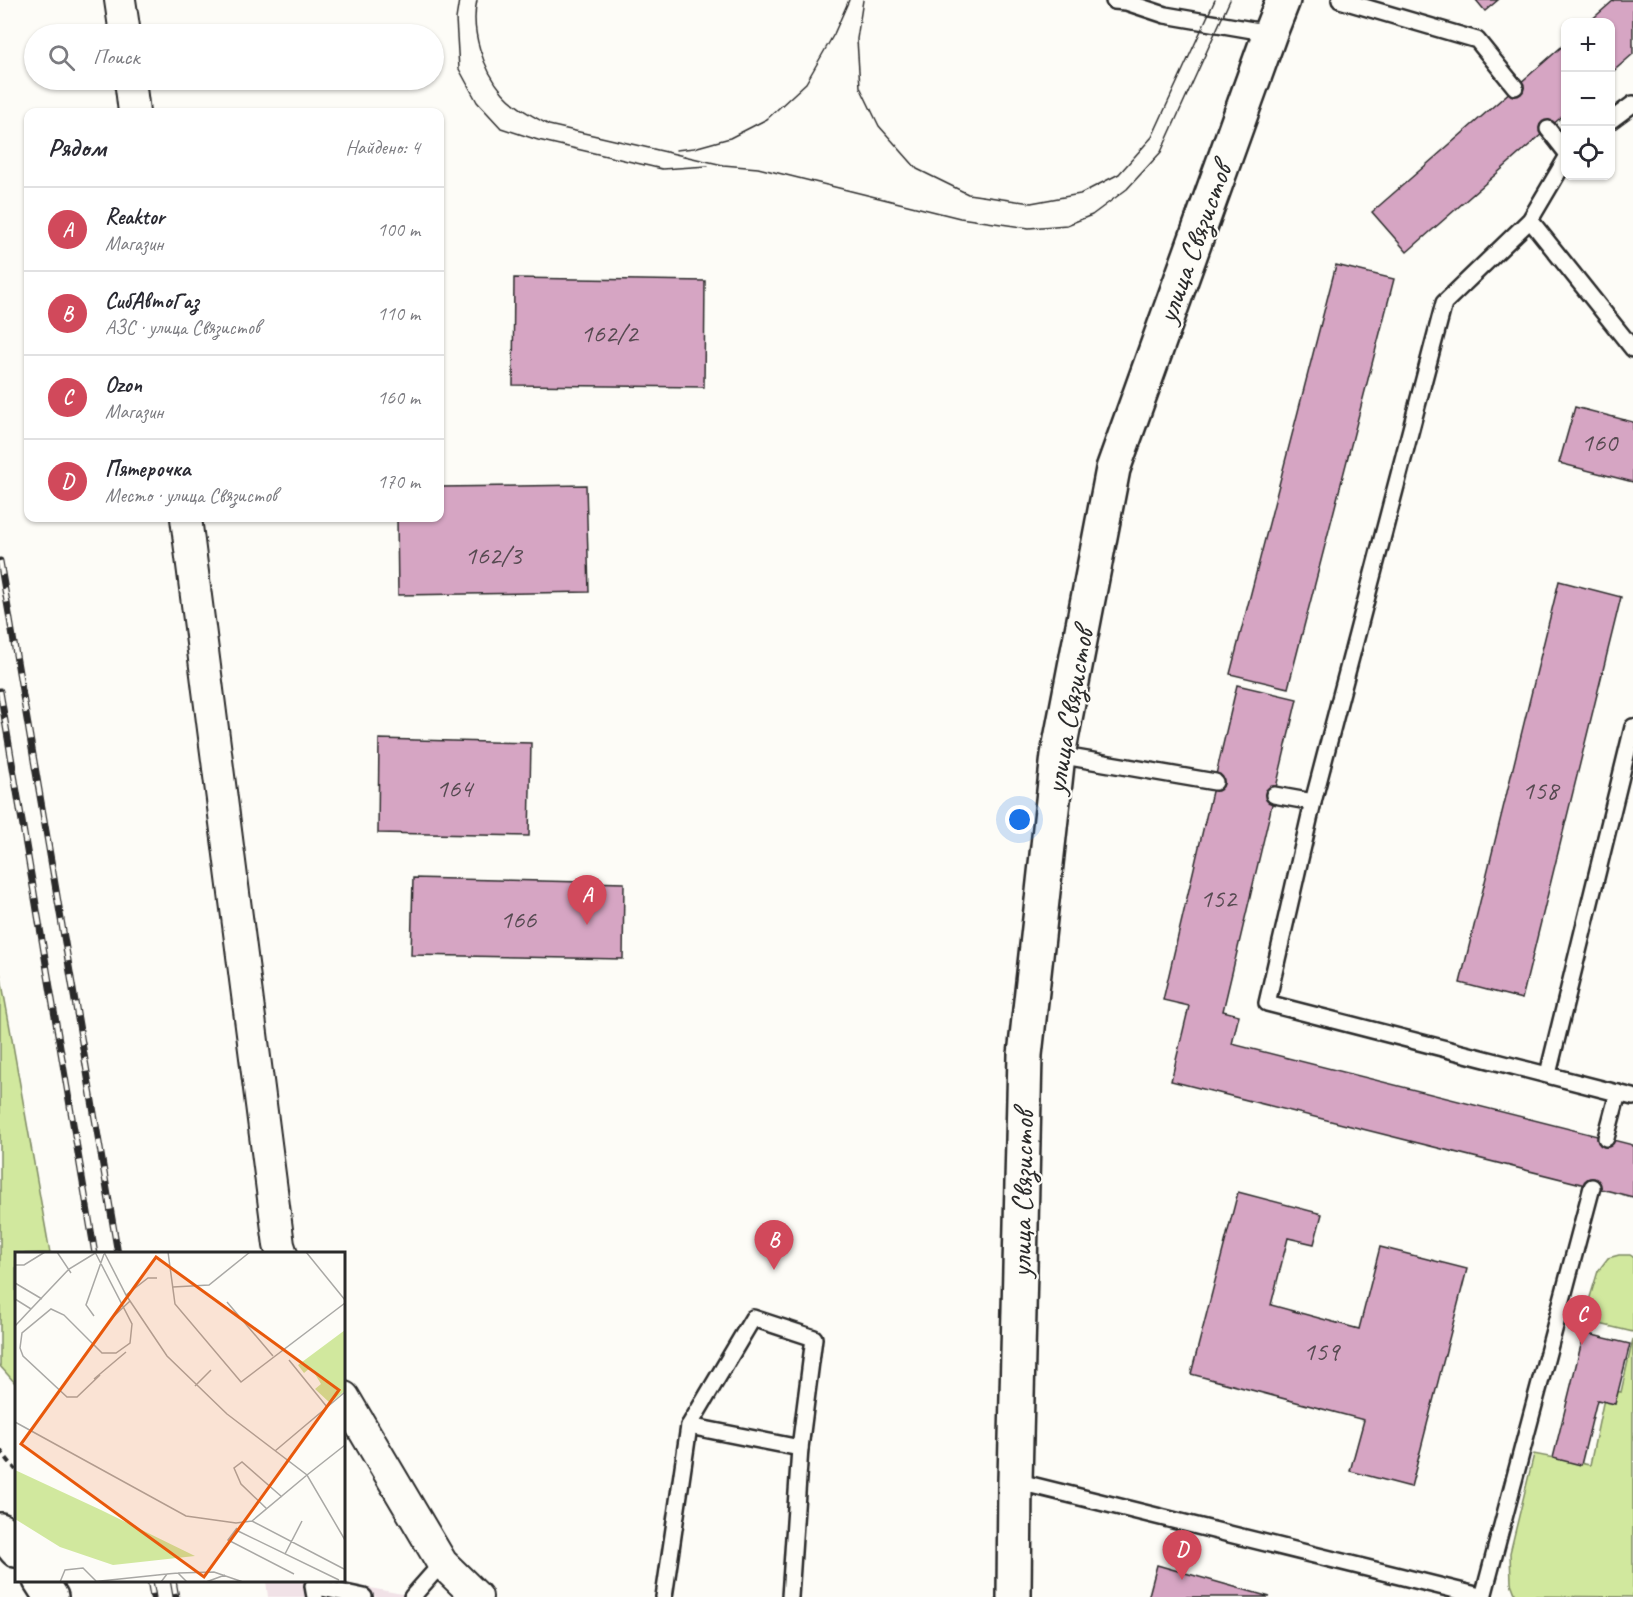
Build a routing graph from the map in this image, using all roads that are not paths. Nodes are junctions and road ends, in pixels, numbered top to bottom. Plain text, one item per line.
1 (120, 0) edge
2 (1283, 0) edge
3 (1340, 0) edge
4 (1114, 1) edge
5 (123, 24) edge
6 (1270, 33) junction
7 (1515, 87) dead end
8 (131, 90) edge
9 (1633, 104) edge
10 (134, 108) edge
11 (1615, 118) edge
12 (1548, 129) dead end
13 (1561, 146) edge
14 (1561, 167) edge
15 (1530, 220) junction
16 (1633, 349) edge
17 (187, 522) edge
18 (1633, 727) edge
19 (1058, 755) junction
20 (1215, 782) dead end
21 (1274, 795) dead end
22 (1313, 802) junction
23 (1548, 1074) junction
24 (1626, 1095) edge
25 (1606, 1138) dead end
26 (1592, 1187) dead end
27 (281, 1252) edge
28 (345, 1399) edge
29 (689, 1426) junction
30 (800, 1448) junction
31 (1015, 1481) junction
32 (0, 1530) edge
33 (15, 1549) edge
34 (442, 1563) junction
35 (41, 1582) edge
36 (51, 1597) edge
37 (315, 1597) edge
38 (363, 1597) edge
39 (411, 1597) edge
40 (477, 1597) edge
41 (664, 1597) edge
42 (790, 1597) edge
43 (1014, 1597) edge
44 (1483, 1597) edge

1 - 5 street
2 - 6 main road, улица Связистов
3 - 7 lane
4 - 6 lane
6 - 19 main road, улица Связистов
8 - 10 street
9 - 11 lane
12 - 13 lane
14 - 15 lane
15 - 16 lane
15 - 22 lane
17 - 27 street
18 - 23 lane
19 - 20 lane
19 - 31 main road, улица Связистов
21 - 22 lane
22 - 23 lane
23 - 24 lane
24 - 25 lane
26 - 44 lane
28 - 34 street
29 - 30 lane
29 - 30 lane
29 - 41 lane
30 - 42 lane
31 - 43 main road, улица Связистов
31 - 44 lane
32 - 33 main road
34 - 39 lane
34 - 40 street
35 - 36 main road
37 - 38 lane

